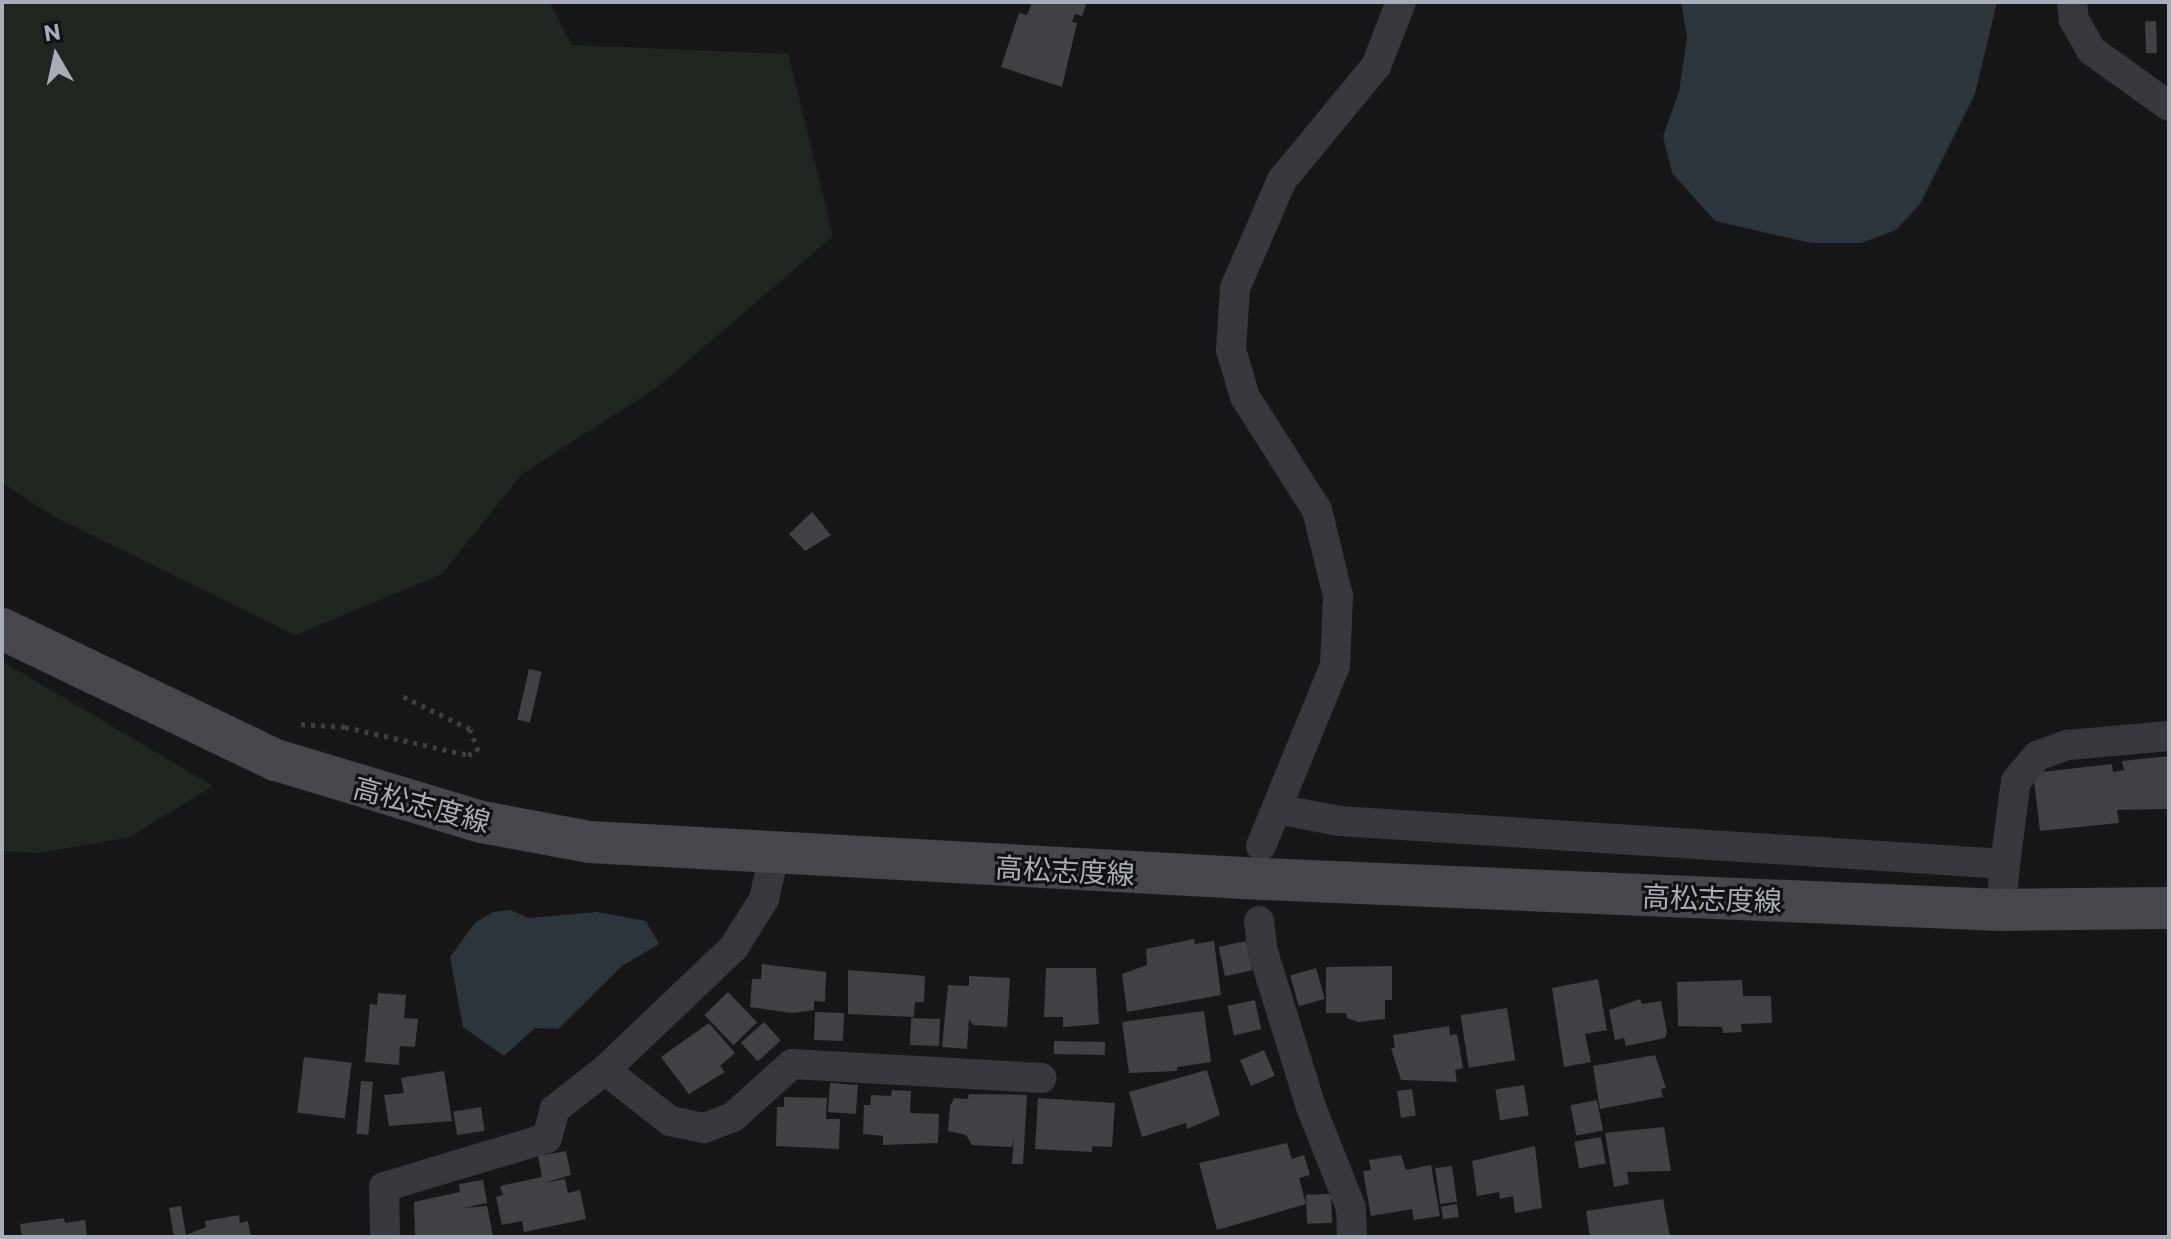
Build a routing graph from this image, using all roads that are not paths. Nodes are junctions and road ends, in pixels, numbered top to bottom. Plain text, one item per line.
1 (1401, 2) edge
2 (2072, 2) edge
3 (2169, 106) edge
4 (2, 629) edge
5 (2169, 736) edge
6 (1277, 809) junction
7 (1261, 846) dead end
8 (774, 855) junction
9 (2005, 864) junction
10 (2169, 908) edge
11 (2001, 910) junction
12 (1259, 921) dead end
13 (605, 1070) junction
14 (1042, 1078) dead end
15 (385, 1237) edge
16 (1352, 1237) edge

1 - 6 street
2 - 3 street
4 - 8 main road, 高松志度線
5 - 9 street
6 - 7 street
6 - 9 street
8 - 11 main road, 高松志度線
8 - 13 street
9 - 11 street
10 - 11 main road, 高松志度線
12 - 16 street
13 - 14 street
13 - 15 street

